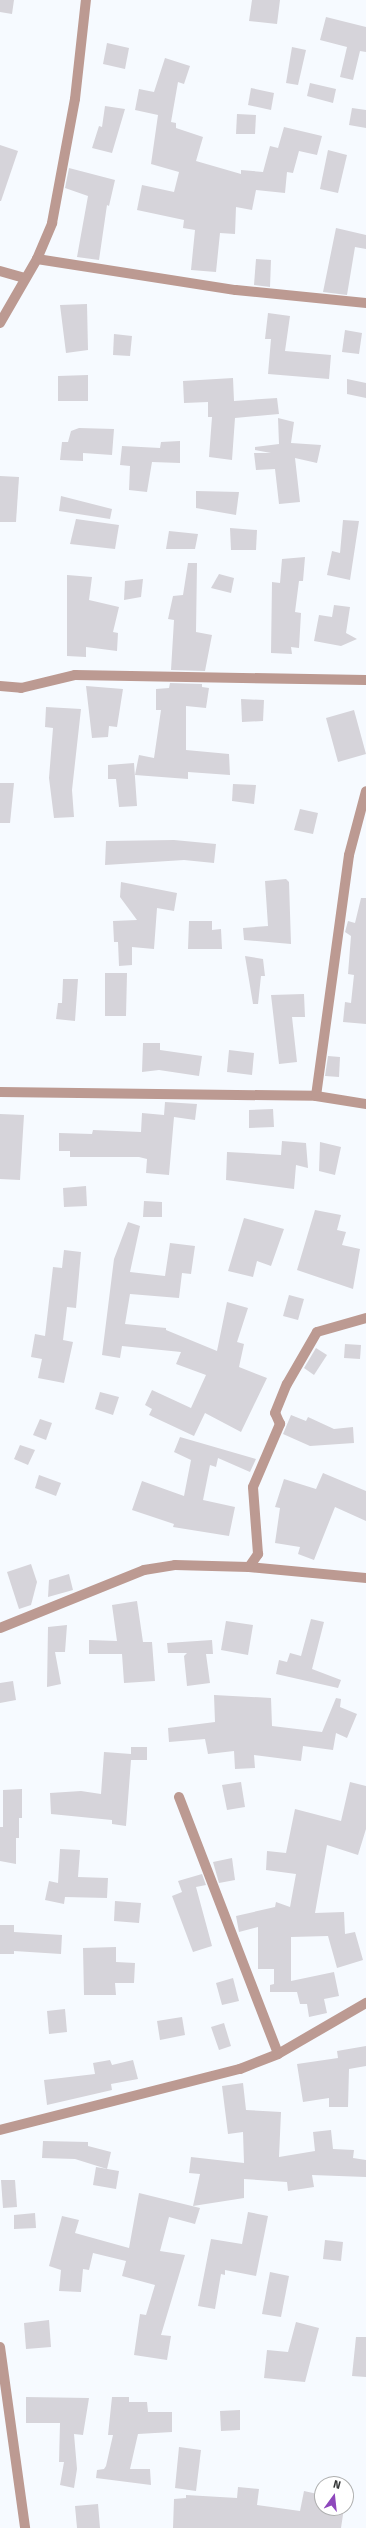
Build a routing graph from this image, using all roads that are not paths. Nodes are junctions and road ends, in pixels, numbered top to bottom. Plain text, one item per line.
1 (86, 0) edge
2 (38, 259) junction
3 (0, 271) edge
4 (25, 278) junction
5 (366, 304) edge
6 (0, 323) edge
7 (366, 680) edge
8 (0, 686) edge
9 (366, 791) edge
10 (0, 1092) edge
11 (316, 1096) junction
12 (366, 1104) edge
13 (366, 1318) edge
14 (249, 1567) junction
15 (366, 1578) edge
16 (0, 1628) edge
17 (179, 1797) dead end
18 (366, 2003) edge
19 (278, 2054) junction
20 (0, 2130) edge
21 (0, 2347) edge
22 (25, 2528) edge

1 - 2 street
2 - 4 street
2 - 5 street
3 - 4 street
4 - 6 street
7 - 8 street
9 - 11 street
10 - 11 street
11 - 12 street
13 - 14 street
14 - 15 street
14 - 16 street
17 - 19 street
18 - 19 street
19 - 20 street
21 - 22 street

